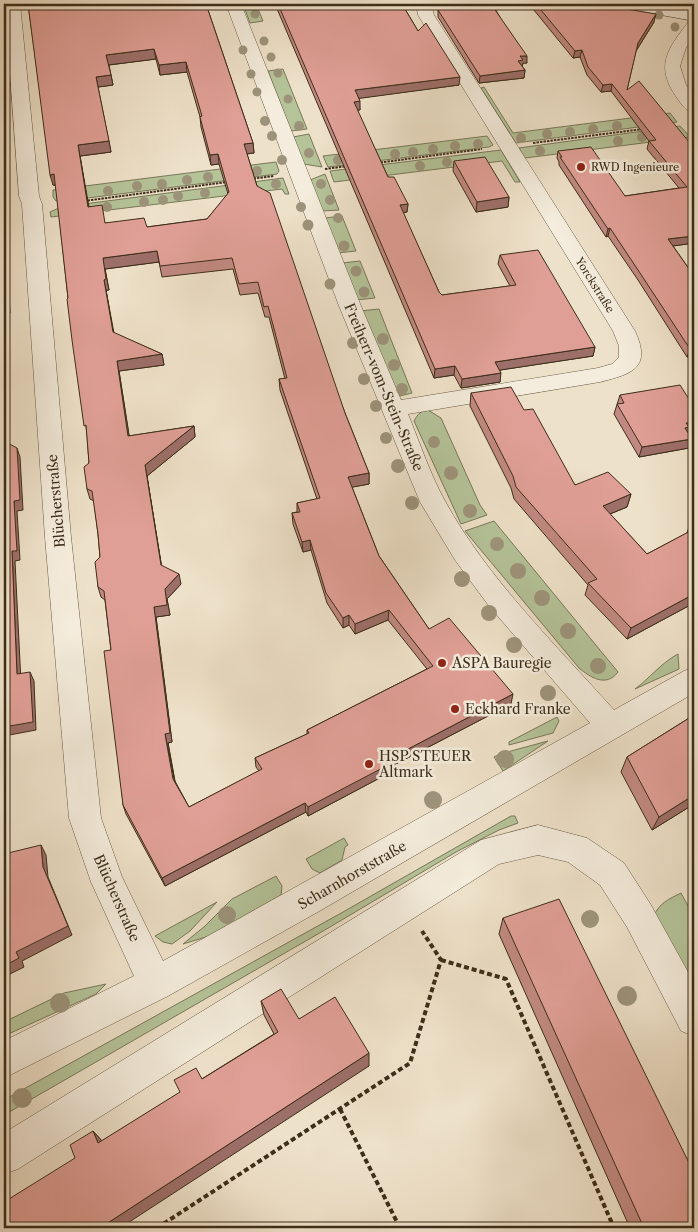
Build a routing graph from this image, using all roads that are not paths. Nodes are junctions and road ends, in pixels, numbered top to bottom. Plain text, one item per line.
1 (12, 4) edge
2 (233, 4) edge
3 (423, 4) edge
4 (628, 4) edge
5 (694, 16) edge
6 (694, 24) edge
7 (694, 108) edge
8 (392, 409) junction
9 (694, 679) edge
10 (611, 727) junction
11 (156, 984) junction
12 (694, 1018) edge
13 (4, 1060) edge
14 (4, 1155) edge

1 - 11 street, Blücherstraße
2 - 8 street, Freiherr-vom-Stein-Straße
3 - 8 street, Yorckstraße
4 - 5 street
6 - 7 street
8 - 10 street, Freiherr-vom-Stein-Straße
9 - 10 street, Scharnhorststraße
10 - 11 street, Scharnhorststraße
11 - 13 street, Scharnhorststraße
12 - 14 street

